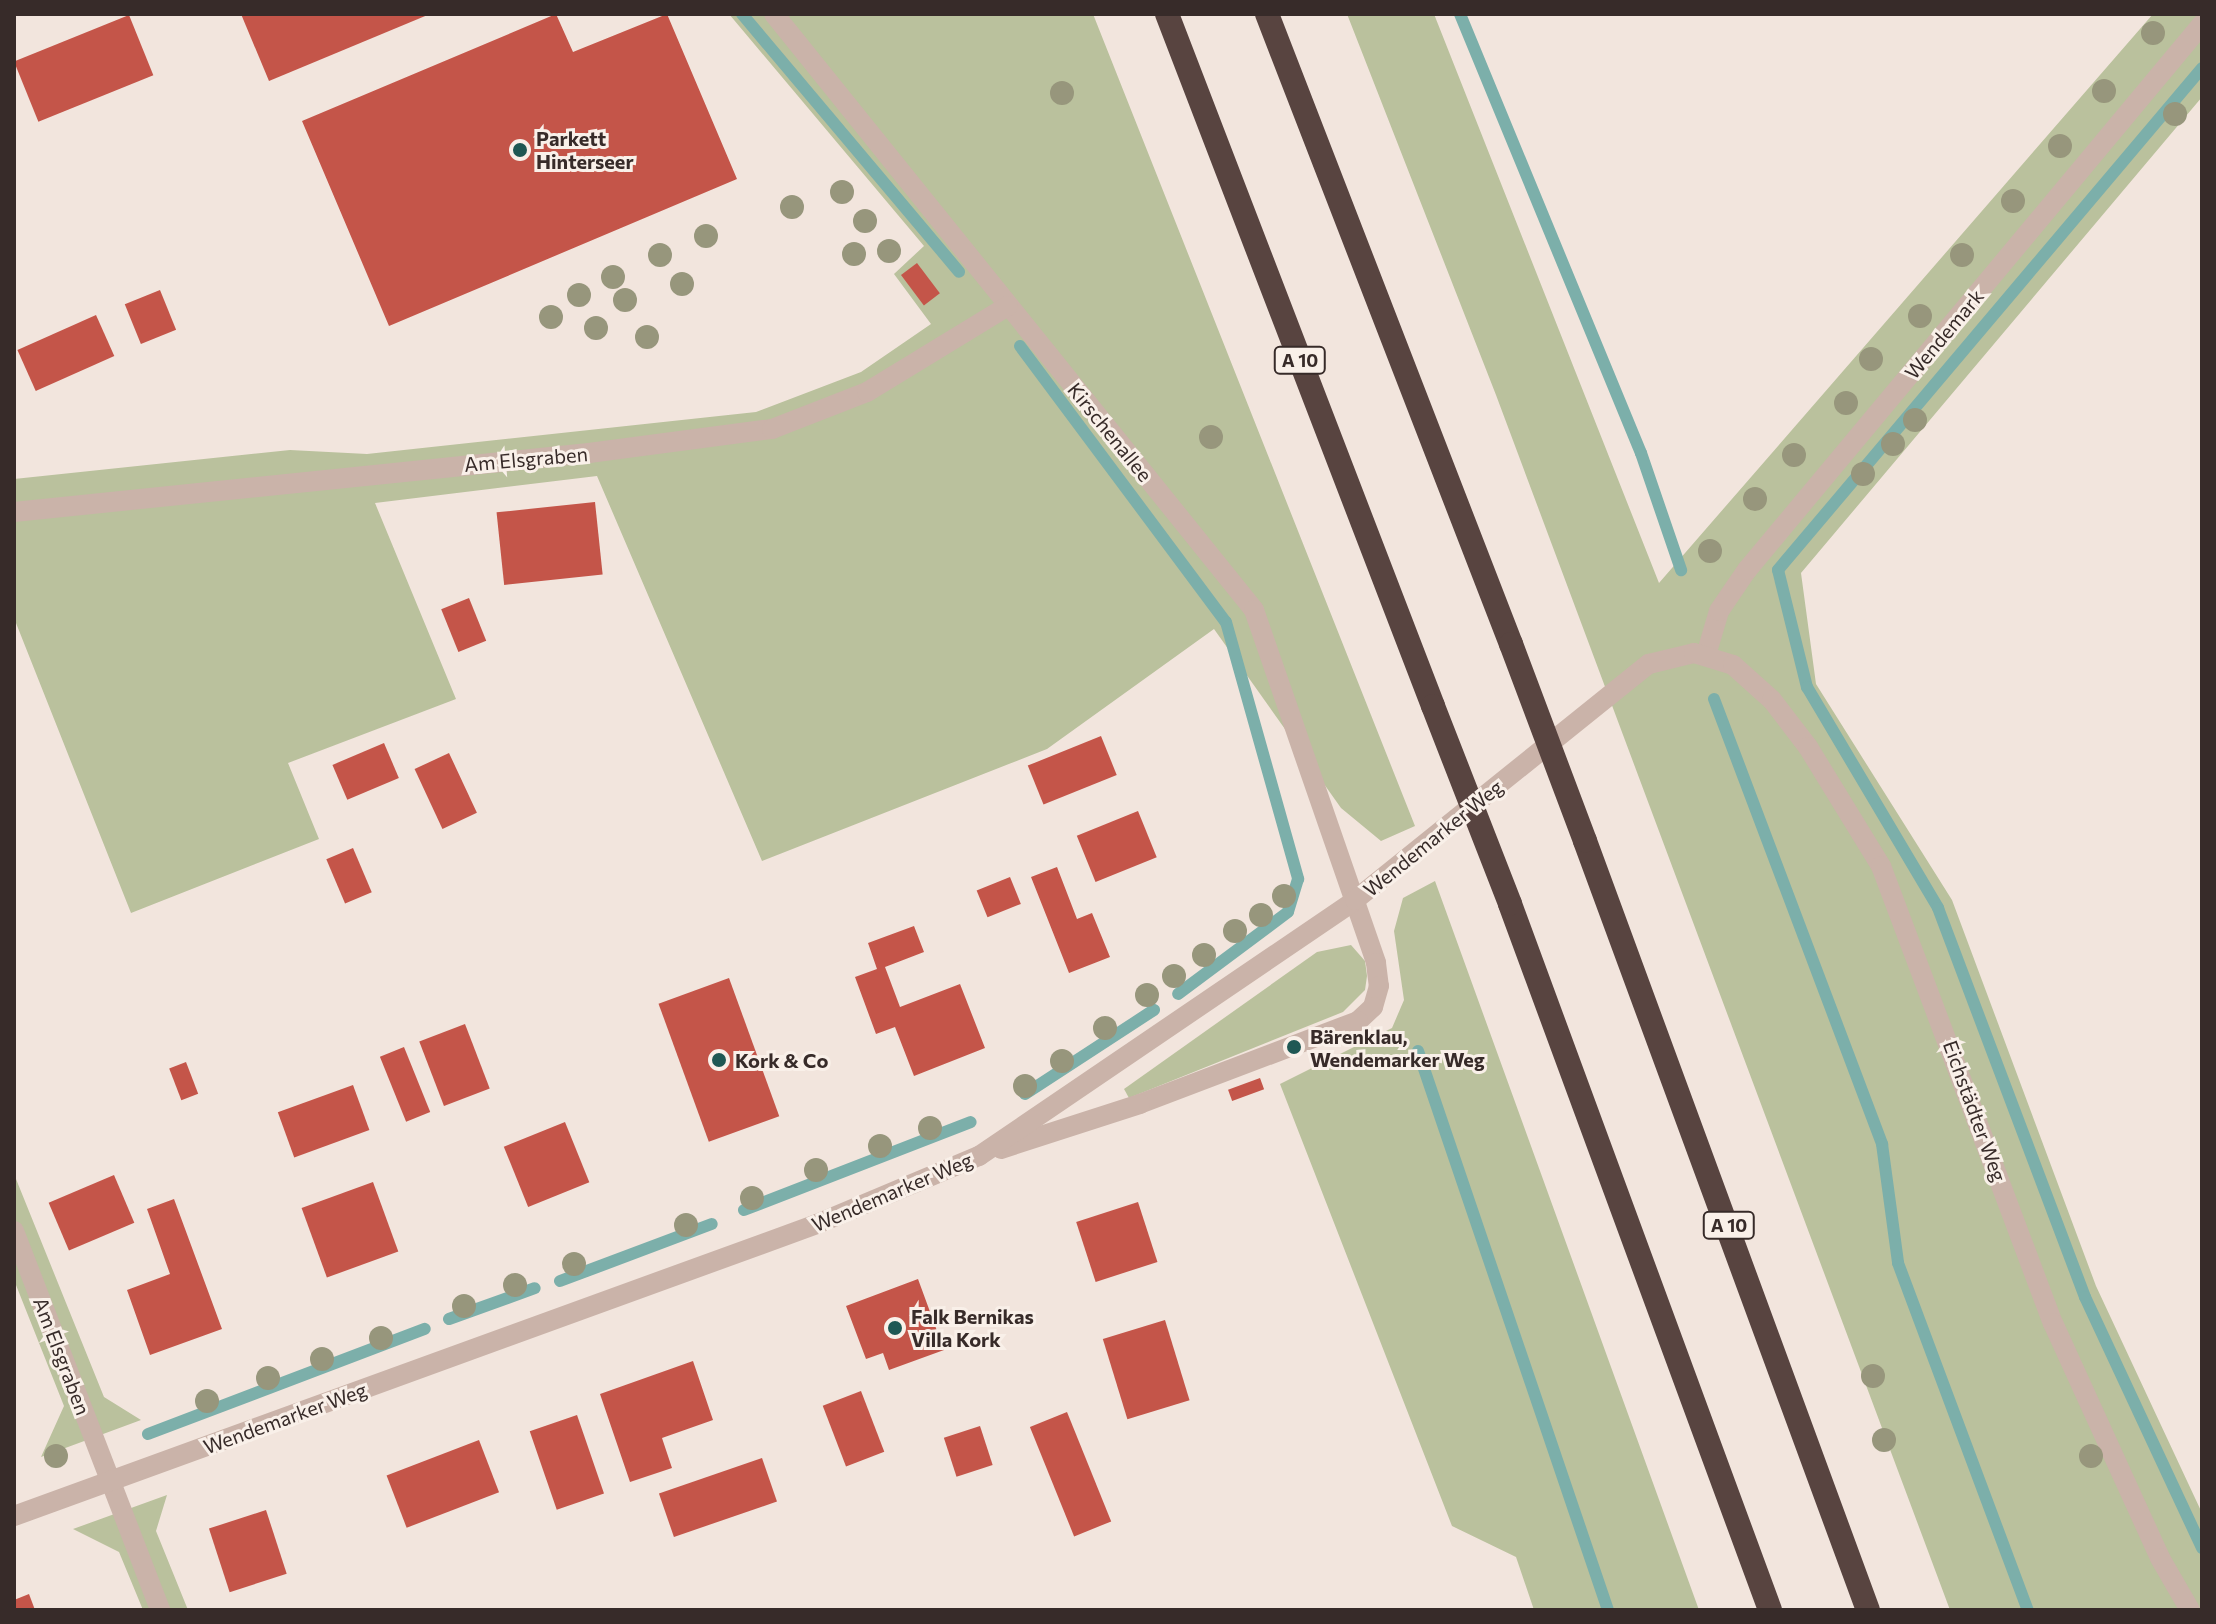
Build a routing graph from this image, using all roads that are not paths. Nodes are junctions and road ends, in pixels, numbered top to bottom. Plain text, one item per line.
1 (774, 14) edge
2 (1167, 14) edge
3 (1267, 14) edge
4 (2202, 24) edge
5 (1008, 306) junction
6 (14, 512) edge
7 (1706, 655) junction
8 (1355, 900) junction
9 (979, 1156) junction
10 (14, 1231) edge
11 (112, 1481) junction
12 (14, 1516) edge
13 (160, 1610) edge
14 (1770, 1610) edge
15 (1868, 1610) edge
16 (2190, 1610) edge

1 - 5 street, Kirschenallee
2 - 14 highway, A 10, bridge
3 - 15 highway, A 10, bridge
4 - 7 street, Wendemark
5 - 6 street, Am Elsgraben
5 - 8 street, Kirschenallee
7 - 8 street, Wendemarker Weg
7 - 16 street, Eichstädter Weg
8 - 9 street, Wendemarker Weg
8 - 9 street, Kirschenallee
9 - 11 street, Wendemarker Weg
10 - 11 street, Am Elsgraben
11 - 12 street, Wendemarker Weg
11 - 13 street, Am Elsgraben

